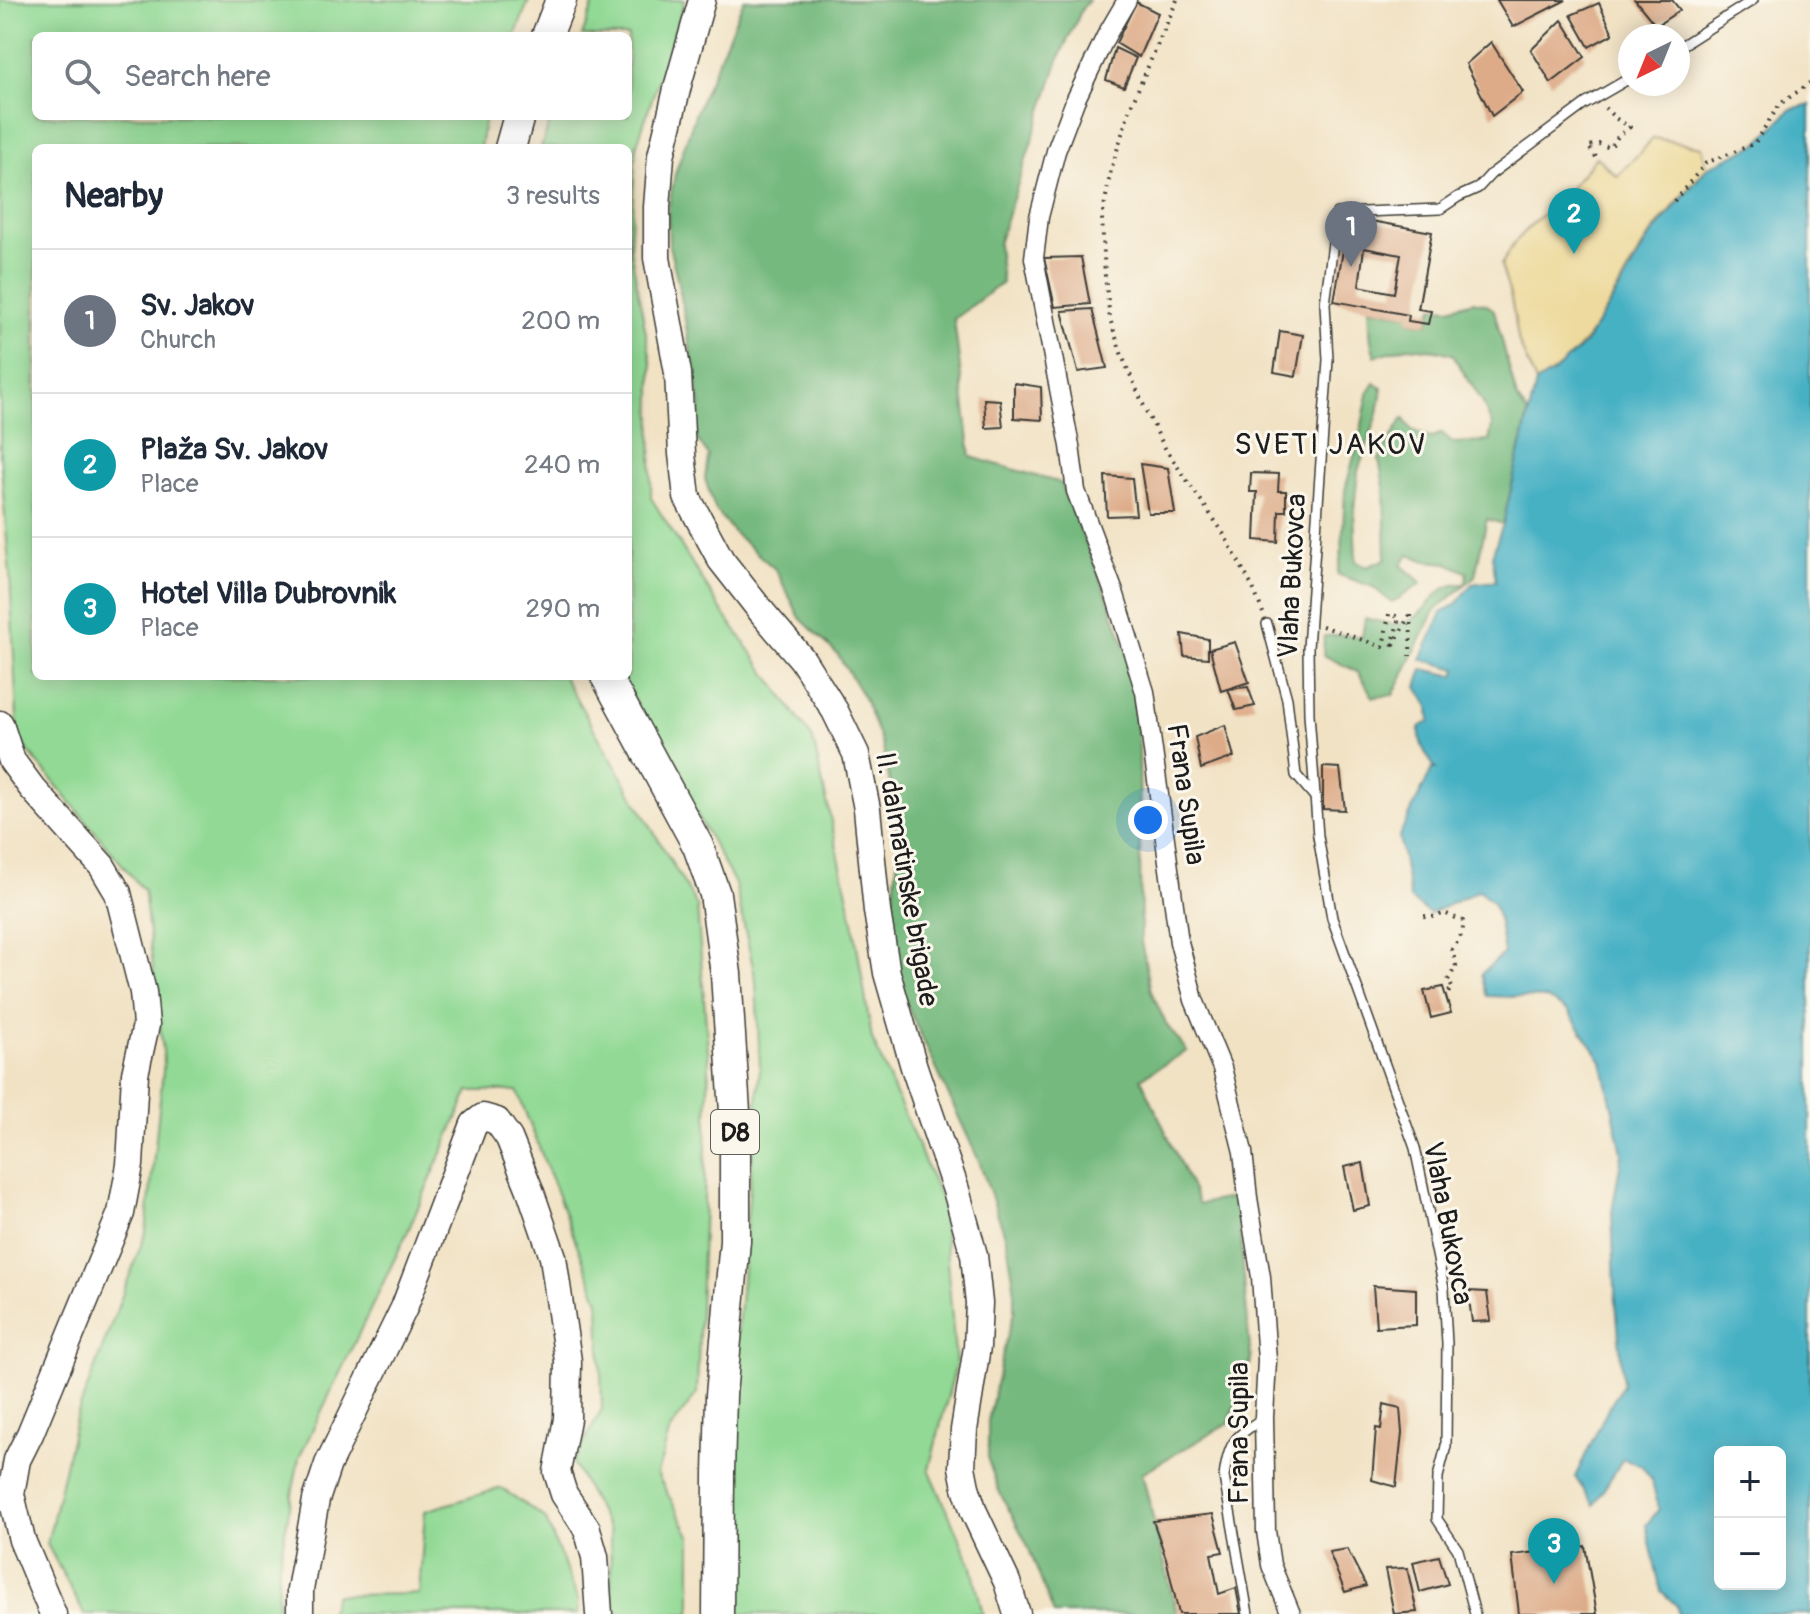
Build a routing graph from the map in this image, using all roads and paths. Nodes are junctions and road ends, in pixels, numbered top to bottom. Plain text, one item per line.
1 (561, 0) edge
2 (702, 0) edge
3 (1127, 0) edge
4 (1177, 0) edge
5 (1753, 0) edge
6 (549, 32) edge
7 (1690, 40) edge
8 (1810, 83) edge
9 (1618, 85) edge
10 (1595, 98) junction
11 (518, 120) edge
12 (511, 144) edge
13 (1596, 157) dead end
14 (1674, 201) dead end
15 (1267, 624) joint
16 (1316, 624) dead end
17 (1410, 656) dead end
18 (608, 680) edge
19 (0, 724) edge
20 (1315, 797) junction
21 (1424, 916) dead end
22 (1445, 994) dead end
23 (1264, 1417) junction
24 (53, 1614) edge
25 (300, 1614) edge
26 (599, 1614) edge
27 (718, 1614) edge
28 (1017, 1614) edge
29 (1248, 1614) edge
30 (1291, 1614) edge
31 (1475, 1614) edge

1 - 6 main road
2 - 28 street, II. dalmatinske brigade
3 - 23 street, Frana Supila
4 - 15 path, Vlaha Bukovca
5 - 7 lane
8 - 14 path
9 - 10 lane, Vlaha Bukovca
10 - 13 path
10 - 20 lane, Vlaha Bukovca
11 - 12 main road
15 - 20 lane, Vlaha Bukovca
16 - 17 path
18 - 27 main road, D8
19 - 24 street
20 - 31 lane, Vlaha Bukovca
21 - 22 path
23 - 29 lane
23 - 30 street, Frana Supila
25 - 26 street

